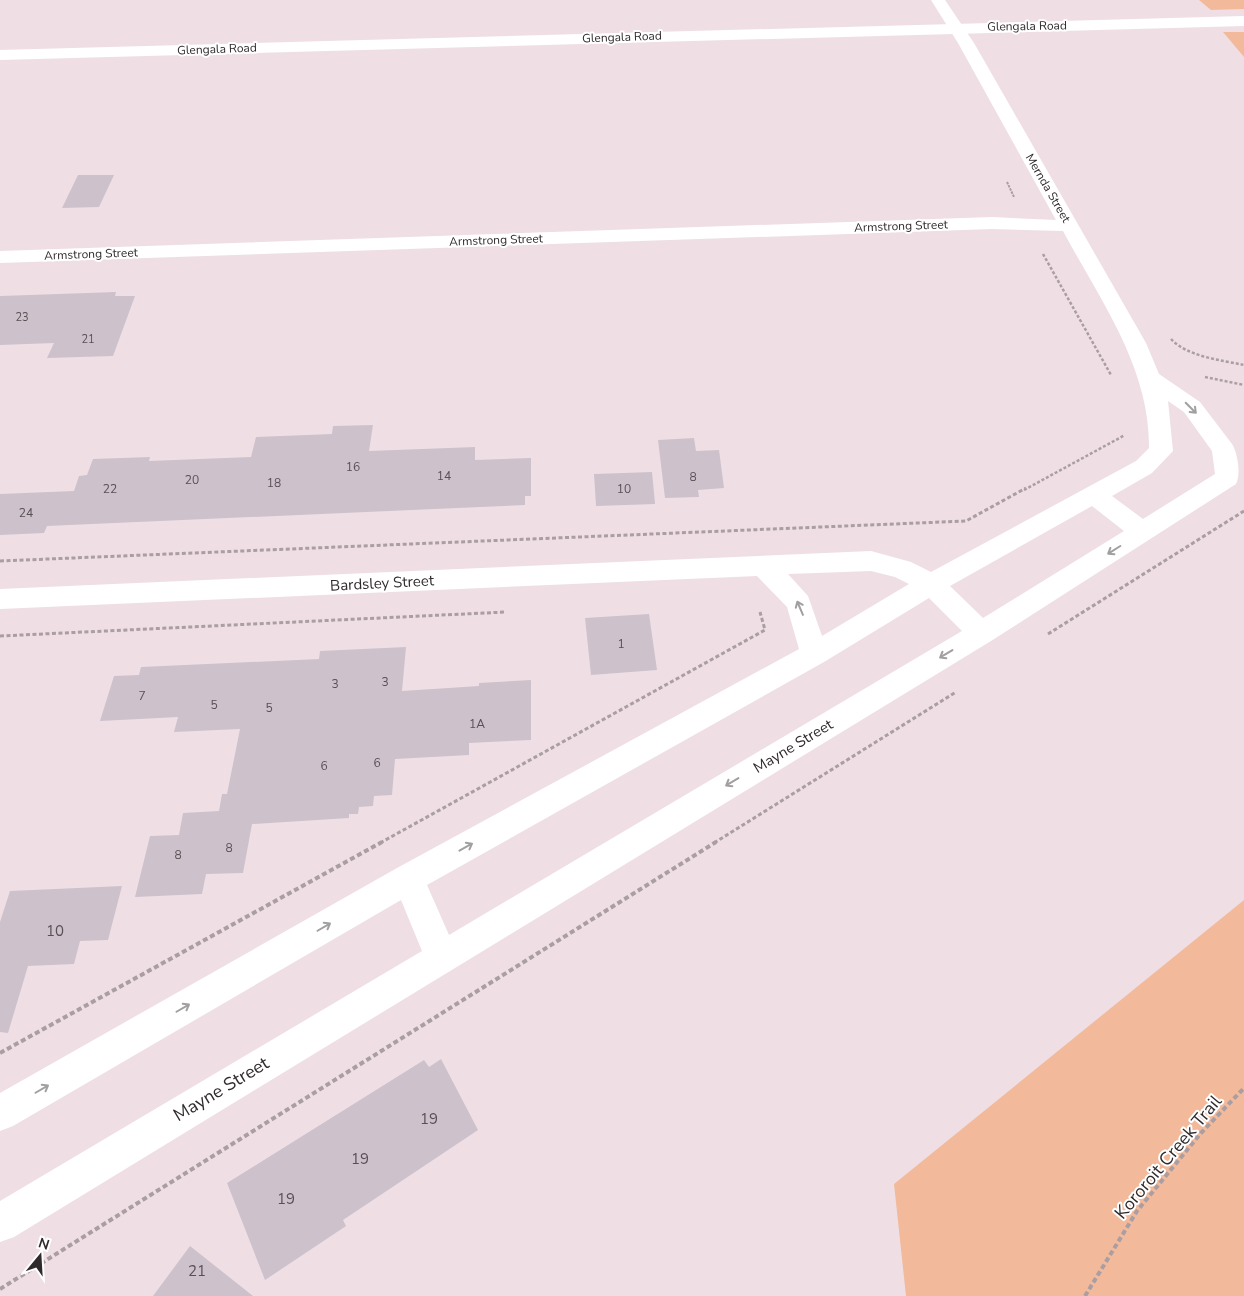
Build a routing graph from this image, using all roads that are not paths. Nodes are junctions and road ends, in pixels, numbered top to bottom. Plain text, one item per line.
1 (938, 0) edge
2 (1244, 21) edge
3 (954, 28) junction
4 (0, 55) edge
5 (1066, 220) junction
6 (0, 257) edge
7 (1152, 379) junction
8 (1236, 473) edge
9 (1094, 495) junction
10 (1143, 532) junction
11 (764, 566) junction
12 (930, 584) junction
13 (0, 599) edge
14 (981, 633) junction
15 (814, 654) junction
16 (408, 879) junction
17 (441, 956) junction
18 (0, 1113) edge
19 (0, 1223) edge

1 - 3 street, Mernda Street
2 - 3 street, Glengala Road
3 - 4 street, Glengala Road
3 - 5 street, Mernda Street
5 - 6 street, Armstrong Street
5 - 7 street, Mernda Street
7 -> 8 street, Mayne Street
7 - 9 street
8 - 10 street, Mayne Street
9 - 10 street
9 - 12 street
10 -> 14 street, Mayne Street
11 - 12 street, Bardsley Street
11 - 13 street, Bardsley Street
15 -> 11 street
12 - 14 street, Bardsley Street
12 - 15 street
14 -> 17 street, Mayne Street
16 -> 15 street
16 - 17 street
18 -> 16 street
17 - 19 street, Mayne Street

